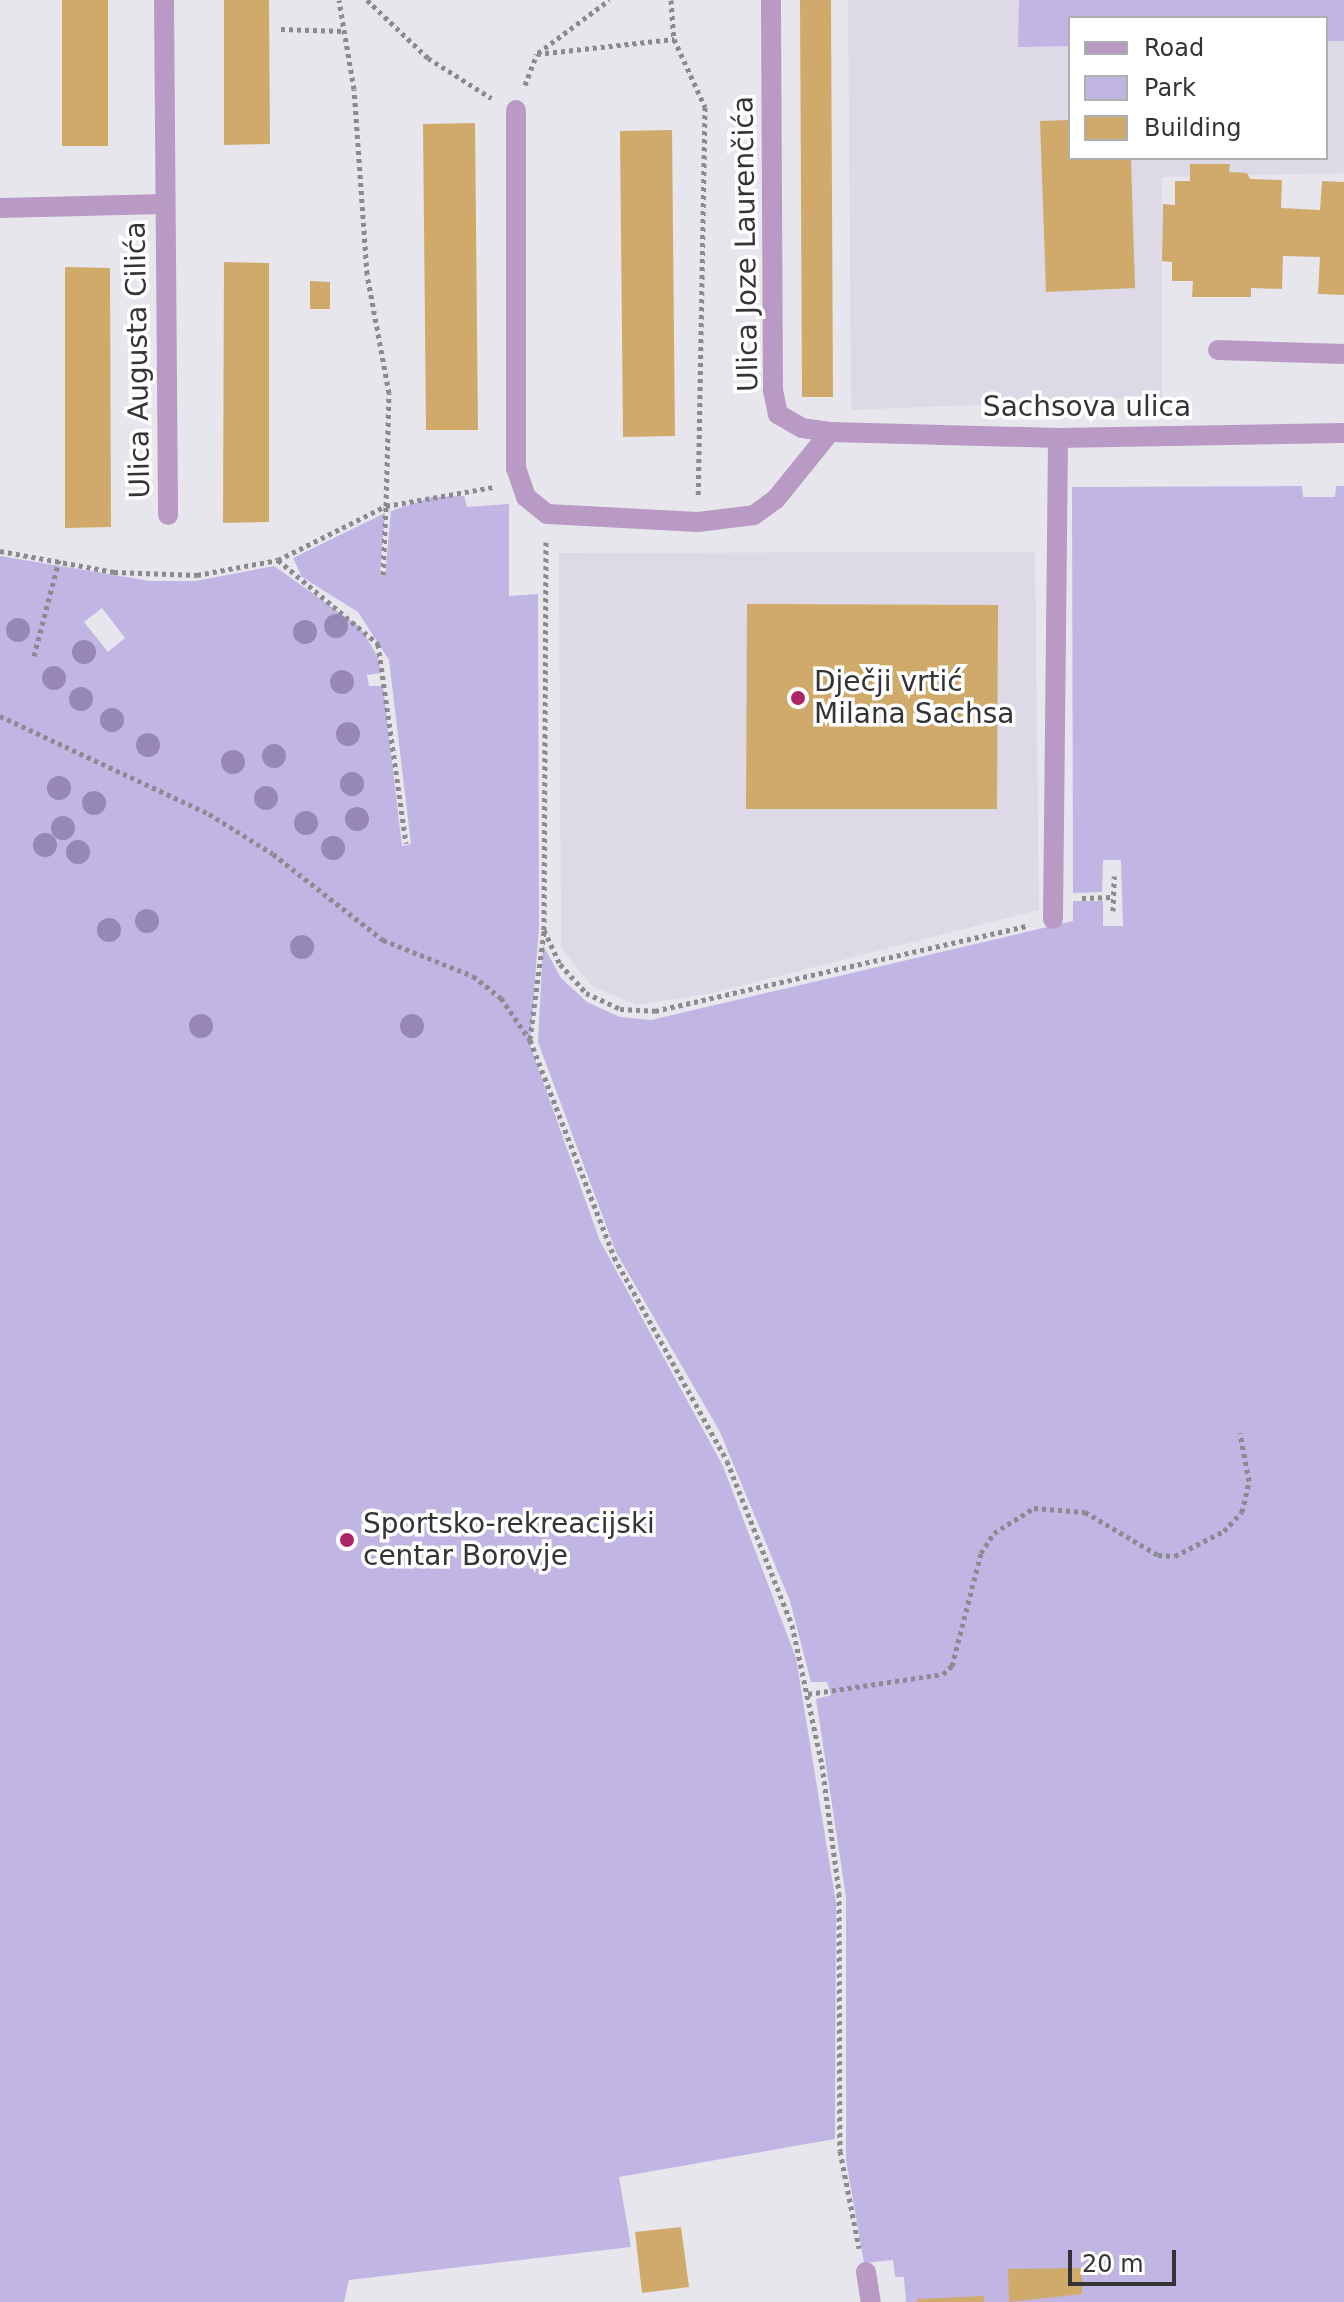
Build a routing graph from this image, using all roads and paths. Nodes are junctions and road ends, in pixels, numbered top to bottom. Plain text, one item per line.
1 (164, 0) edge
2 (339, 0) edge
3 (367, 0) edge
4 (609, 0) edge
5 (671, 0) edge
6 (771, 0) edge
7 (281, 29) dead end
8 (343, 31) junction
9 (674, 39) junction
10 (537, 54) junction
11 (516, 110) junction
12 (164, 204) junction
13 (0, 208) edge
14 (1218, 350) dead end
15 (1344, 354) edge
16 (830, 432) junction
17 (1344, 433) edge
18 (1058, 438) junction
19 (519, 484) junction
20 (698, 504) dead end
21 (386, 506) junction
22 (547, 514) junction
23 (168, 515) dead end
24 (0, 551) edge
25 (59, 560) junction
26 (278, 560) junction
27 (383, 575) dead end
28 (34, 656) dead end
29 (0, 716) edge
30 (406, 843) dead end
31 (1114, 876) dead end
32 (1113, 911) dead end
33 (1053, 919) joint
34 (544, 930) junction
35 (530, 1040) junction
36 (1240, 1433) dead end
37 (808, 1694) junction
38 (866, 2272) joint
39 (871, 2302) edge

1 - 12 street, Ulica Augusta Cilića
2 - 8 path
3 - 11 path
4 - 10 path
5 - 9 path
6 - 16 street, Ulica Joze Laurenčića
7 - 8 path
8 - 21 path
9 - 10 path
9 - 20 path
10 - 11 path
11 - 19 street
12 - 13 street, Ulica Augusta Cilića
12 - 23 street, Ulica Augusta Cilića
14 - 15 street
16 - 18 street, Sachsova ulica
16 - 22 street
17 - 18 street, Sachsova ulica
18 - 33 street
19 - 21 path
19 - 22 street
21 - 26 path
21 - 27 path
22 - 34 path
24 - 25 path
25 - 26 path
25 - 28 path
26 - 30 path
29 - 35 path
31 - 32 path
33 - 34 path
34 - 35 path
35 - 37 path
36 - 37 path
37 - 38 path
38 - 39 street

